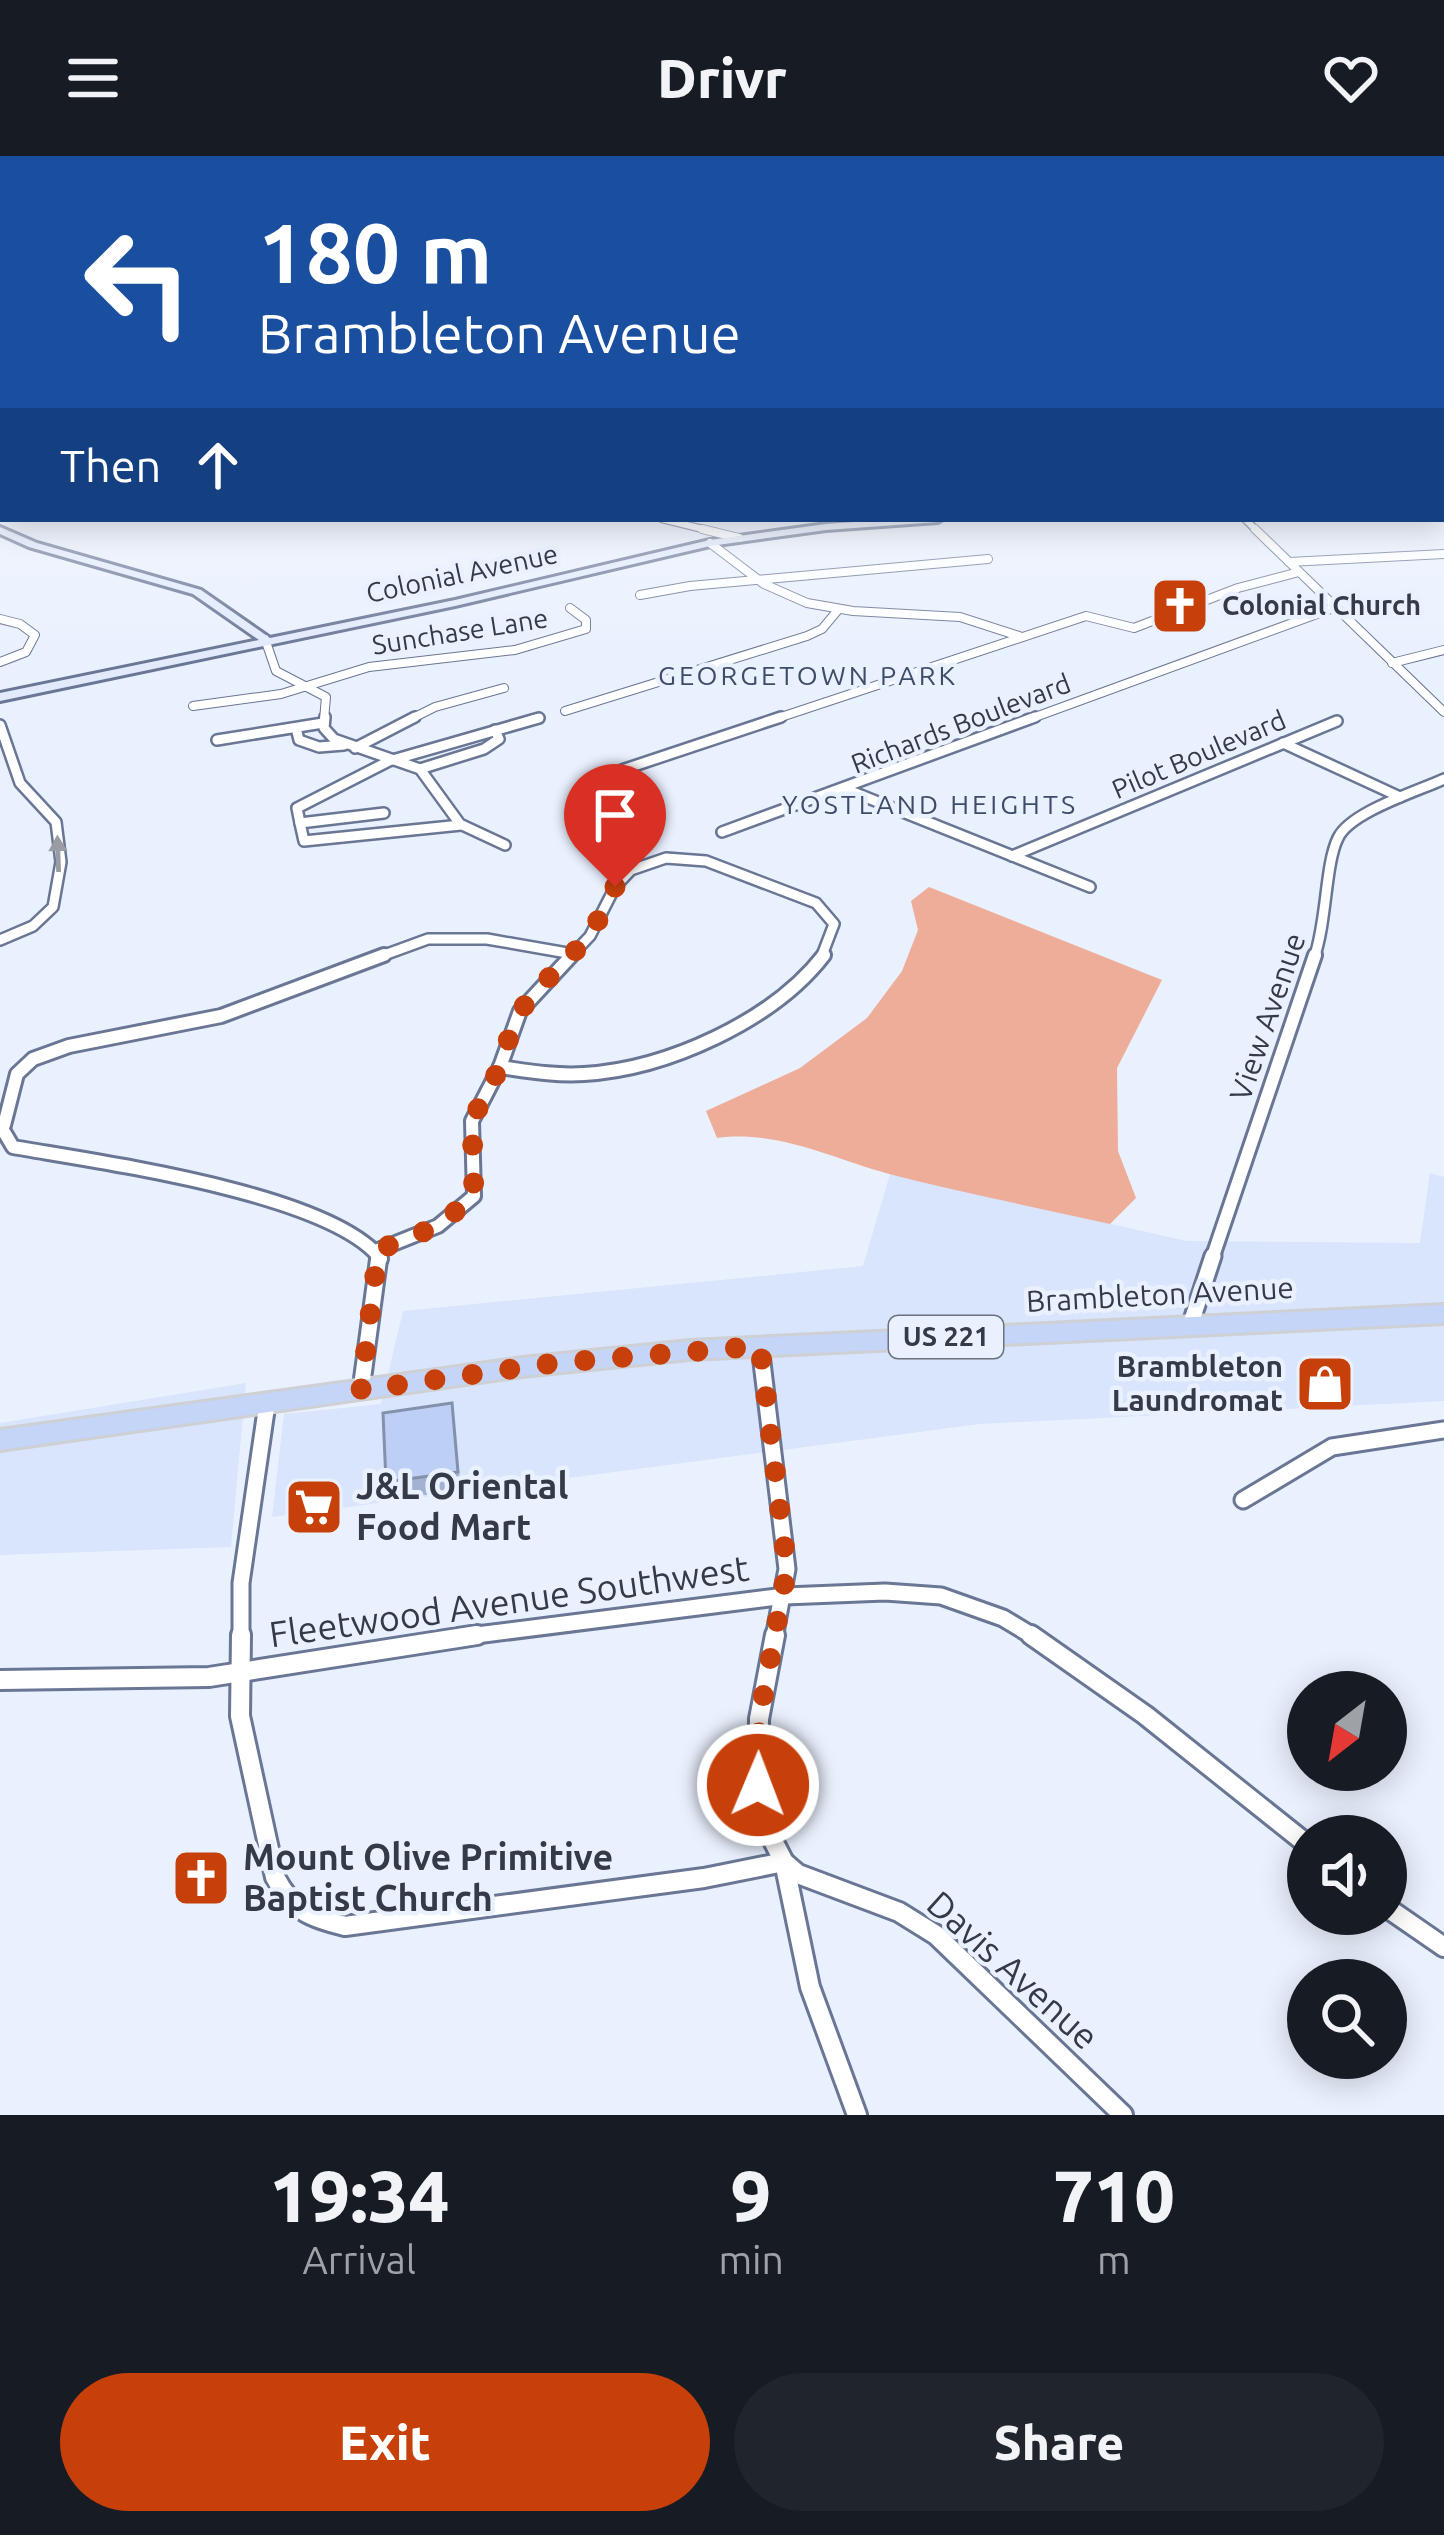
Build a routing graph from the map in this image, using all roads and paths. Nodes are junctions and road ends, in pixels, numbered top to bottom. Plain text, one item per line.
1 (674, 522) edge
2 (906, 522) edge
3 (1248, 522) edge
4 (0, 530) edge
5 (739, 538) junction
6 (710, 543) junction
7 (1444, 554) edge
8 (988, 560) dead end
9 (1288, 562) junction
10 (1299, 572) junction
11 (759, 580) junction
12 (640, 595) dead end
13 (570, 608) dead end
14 (1336, 608) junction
15 (838, 610) junction
16 (0, 620) edge
17 (1023, 637) junction
18 (265, 639) junction
19 (1444, 650) edge
20 (0, 662) edge
21 (1392, 663) junction
22 (311, 687) junction
23 (504, 688) dead end
24 (0, 698) edge
25 (193, 706) dead end
26 (565, 711) dead end
27 (1444, 712) edge
28 (539, 718) dead end
29 (1336, 721) dead end
30 (323, 723) junction
31 (0, 725) edge
32 (296, 728) junction
33 (495, 730) junction
34 (217, 740) dead end
35 (1282, 743) junction
36 (351, 747) junction
37 (398, 759) junction
38 (420, 769) junction
39 (622, 770) dead end
40 (1444, 779) edge
41 (847, 789) junction
42 (1400, 796) junction
43 (384, 813) dead end
44 (300, 823) junction
45 (461, 825) junction
46 (722, 832) dead end
47 (505, 845) dead end
48 (1012, 856) junction
49 (1090, 887) dead end
50 (0, 940) edge
51 (573, 954) junction
52 (500, 1067) junction
53 (2, 1125) edge
54 (378, 1250) junction
55 (1444, 1314) edge
56 (1190, 1326) junction
57 (760, 1346) junction
58 (361, 1390) junction
59 (267, 1404) junction
60 (1444, 1430) edge
61 (0, 1440) edge
62 (1243, 1500) dead end
63 (785, 1596) junction
64 (239, 1672) junction
65 (0, 1680) edge
66 (1287, 1828) edge
67 (784, 1862) junction
68 (1407, 1920) edge
69 (1443, 1941) edge
70 (857, 2115) edge
71 (1123, 2115) edge

1 - 5 street
2 - 5 main road, Colonial Avenue
3 - 9 street
4 - 18 main road
5 - 6 main road, Colonial Avenue
6 - 11 street
6 - 18 main road, Colonial Avenue
7 - 9 street
8 - 11 street
9 - 10 street
10 - 14 street
10 - 17 street
11 - 12 street
11 - 15 street
13 - 22 street, Sunchase Lane
14 - 21 street
14 - 41 street, Richards Boulevard
15 - 17 street
15 - 26 street
16 - 20 street
17 - 39 street
18 - 22 street
18 - 24 main road, Colonial Avenue
19 - 21 street
21 - 27 street
22 - 25 street
22 - 30 street
23 - 36 street
28 - 33 street
29 - 35 street, Pilot Boulevard
30 - 32 street
30 - 36 street
50 -> 31 street
32 - 34 street
32 - 36 street
33 - 37 street
33 - 38 street
35 - 42 street
35 - 48 street, Pilot Boulevard
36 - 37 street
37 - 38 street
37 - 44 street
38 - 45 street
40 - 42 street, View Avenue
41 - 46 street
41 - 48 street, Richards Boulevard
42 - 56 street, View Avenue
43 - 44 street
44 - 45 street
45 - 47 street
48 - 49 street, Richards Boulevard
51 - 52 street
51 - 52 street
51 - 53 street
52 - 54 street
53 - 54 street
54 - 58 street
55 - 56 main road, Brambleton Avenue / US 221
56 - 57 main road, Brambleton Avenue / US 221
57 - 58 main road, Brambleton Avenue / US 221
57 - 63 street
58 - 59 main road, US 221
59 - 61 main road, US 221
59 - 64 street
60 - 62 street
63 - 64 street, Fleetwood Avenue Southwest
63 - 66 street, Fleetwood Avenue Southwest
63 - 67 street
64 - 65 street, Fleetwood Avenue Southwest
64 - 67 street
67 - 70 street
67 - 71 street, Davis Avenue
68 - 69 street

